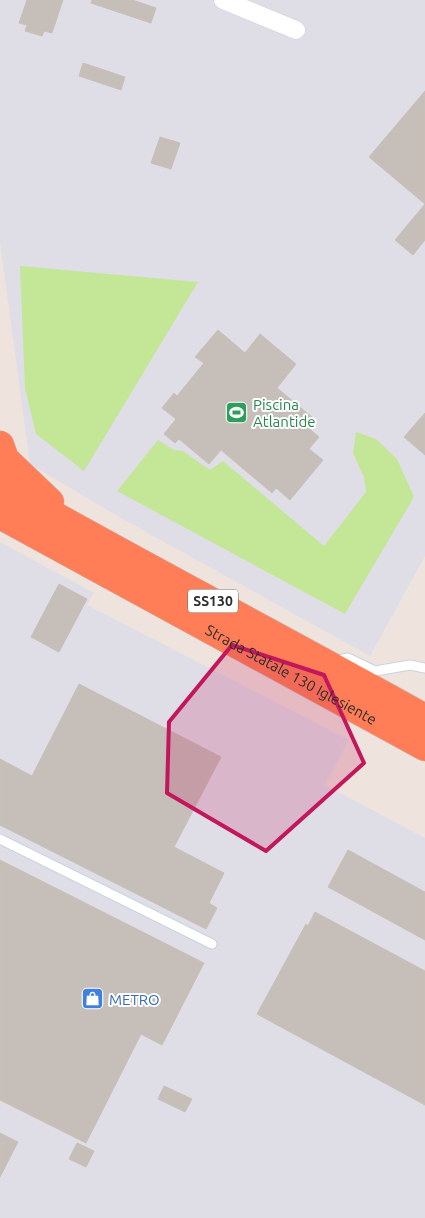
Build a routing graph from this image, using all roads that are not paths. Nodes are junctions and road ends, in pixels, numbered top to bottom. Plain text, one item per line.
1 (222, 0) edge
2 (296, 30) dead end
3 (0, 445) edge
4 (0, 485) edge
5 (0, 515) edge
6 (78, 529) junction
7 (326, 663) junction
8 (425, 668) edge
9 (425, 718) edge
10 (425, 746) edge
11 (0, 839) edge
12 (212, 944) dead end

1 - 2 street
3 - 6 highway
4 - 6 highway, Strada Statale 130 Iglesiente / SS130
5 - 10 highway, Strada Statale 130 Iglesiente / SS130
6 - 7 highway, Strada Statale 130 Iglesiente / SS130
7 - 8 lane
7 - 9 highway, Strada Statale 130 Iglesiente / SS130
11 - 12 lane

